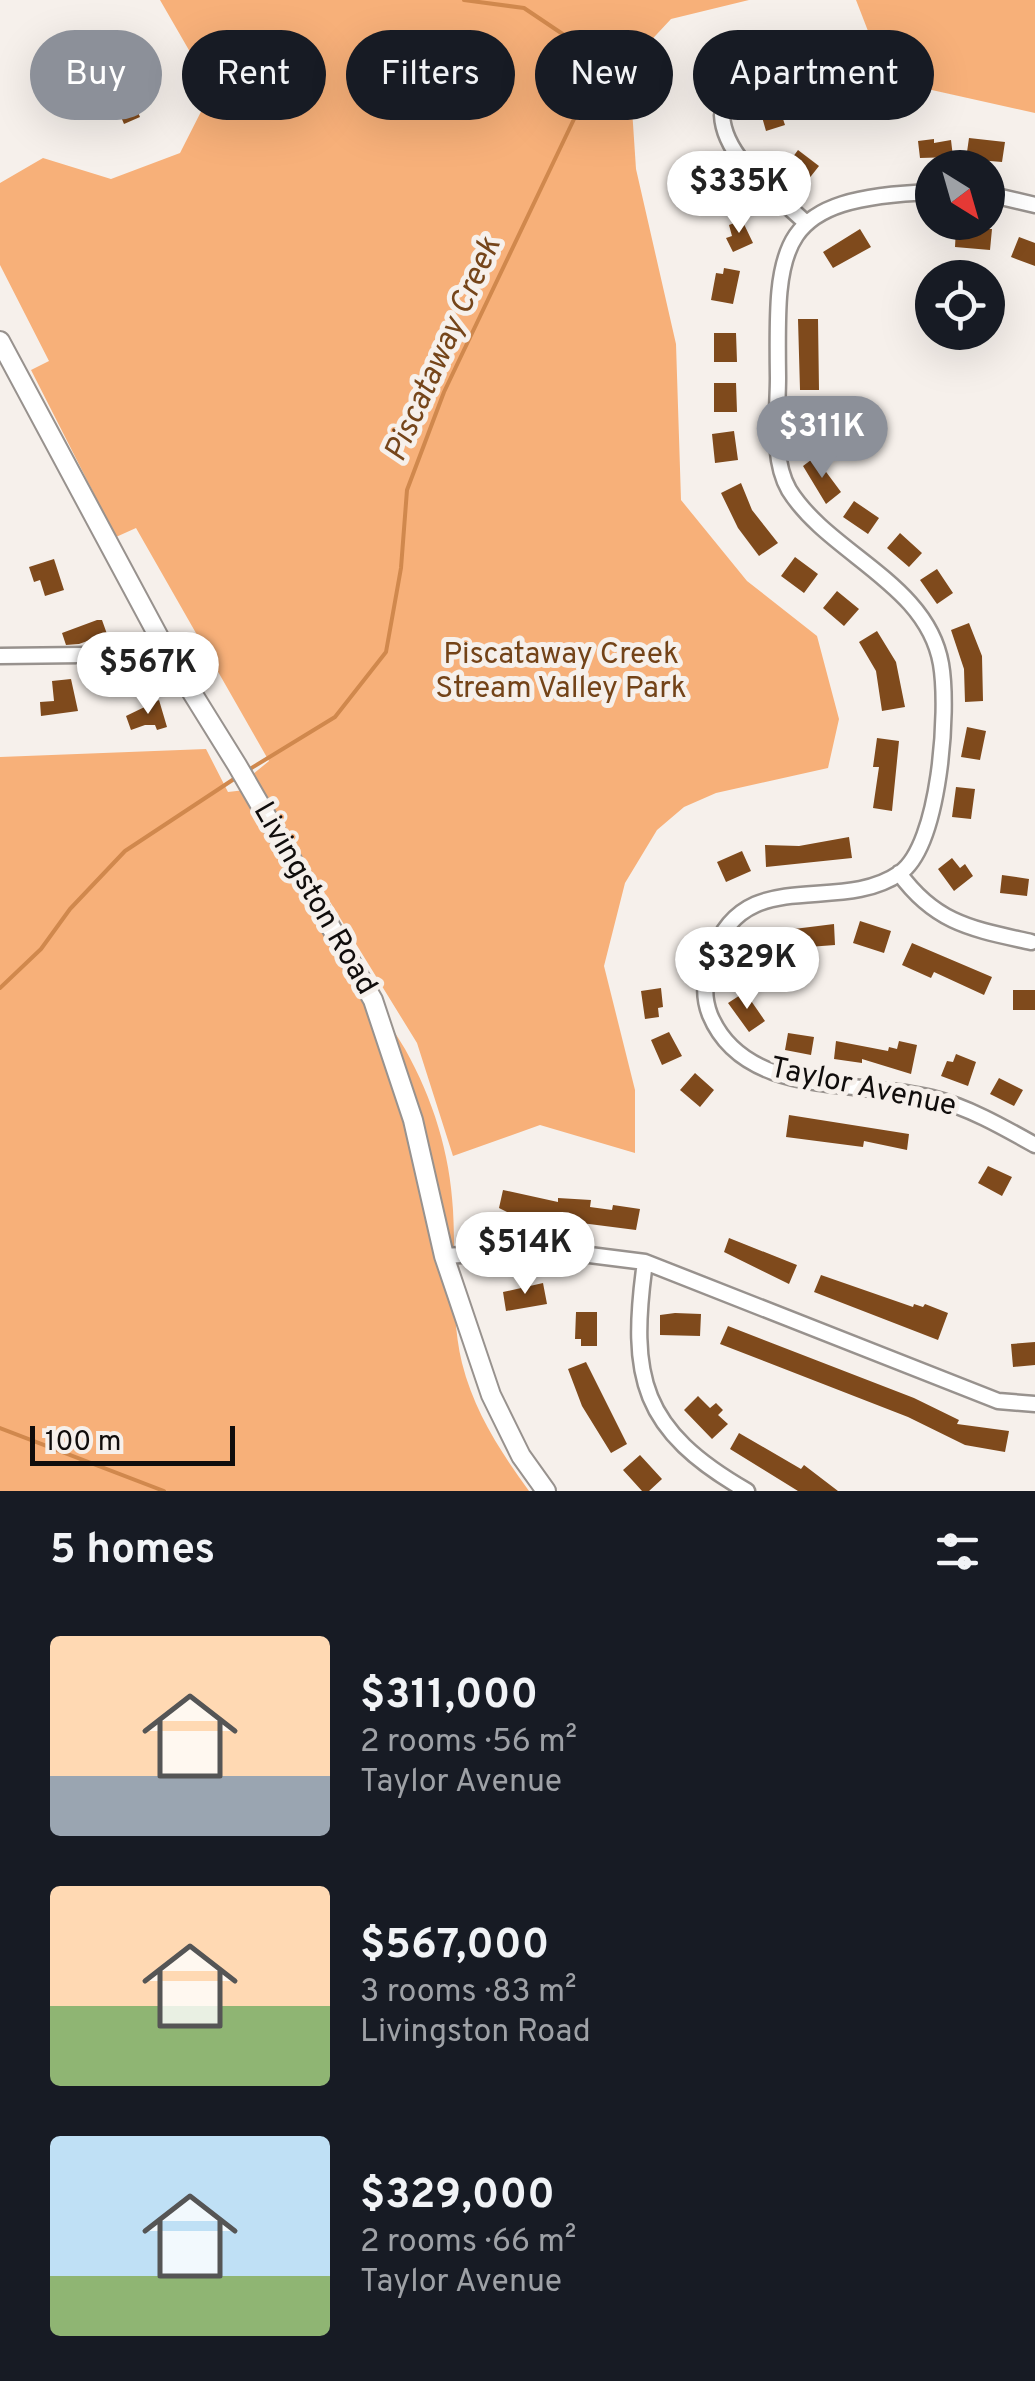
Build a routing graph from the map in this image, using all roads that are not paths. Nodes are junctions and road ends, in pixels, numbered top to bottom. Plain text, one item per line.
1 (722, 120) edge
2 (915, 194) edge
3 (1005, 198) edge
4 (1035, 205) edge
5 (806, 224) junction
6 (0, 341) edge
7 (168, 654) junction
8 (0, 656) edge
9 (899, 874) junction
10 (1031, 942) dead end
11 (1035, 1145) edge
12 (444, 1256) junction
13 (644, 1262) junction
14 (1035, 1404) edge
15 (546, 1491) edge
16 (746, 1491) edge

1 - 5 street
2 - 5 street
3 - 4 street
5 - 9 street
6 - 7 main road, Livingston Road
7 - 8 street
7 - 12 main road, Livingston Road
9 - 10 street
9 - 11 street, Taylor Avenue
12 - 13 street
12 - 15 main road, Livingston Road
13 - 14 street
13 - 16 street

